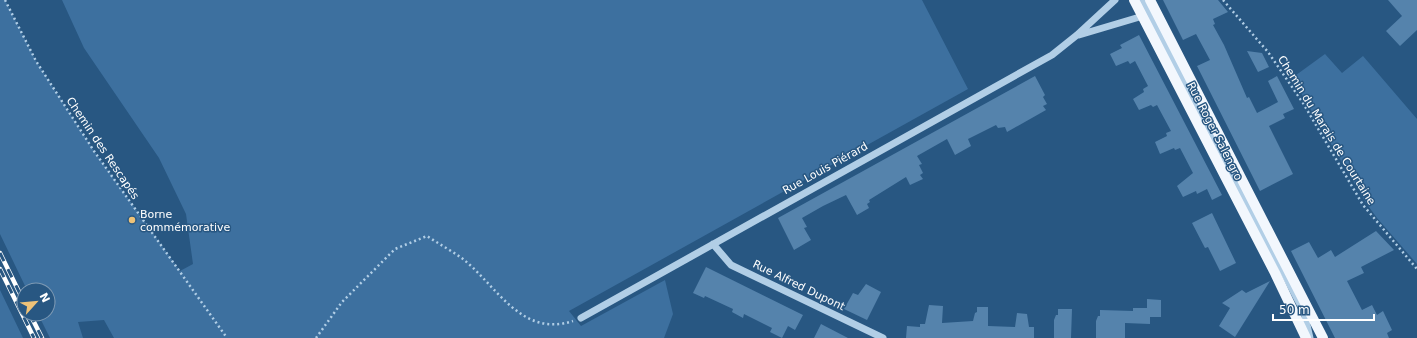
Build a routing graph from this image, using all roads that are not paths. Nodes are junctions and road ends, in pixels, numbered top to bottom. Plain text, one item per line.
1 (1115, 0) edge
2 (1134, 0) edge
3 (1142, 0) edge
4 (1150, 0) edge
5 (1143, 16) junction
6 (1077, 35) junction
7 (713, 244) junction
8 (581, 318) road end
9 (884, 338) edge
10 (1306, 338) edge
11 (1310, 338) edge
12 (1323, 338) edge

1 - 6 street, Rue Louis Piérard
2 - 5 main road, Rue Roger Salengro
3 - 11 street
4 - 12 main road, Rue Roger Salengro
5 - 6 street, Rue Louis Piérard
5 - 10 main road, Rue Roger Salengro
6 - 7 street, Rue Louis Piérard
7 - 8 street, Rue Louis Piérard
7 - 9 street, Rue Alfred Dupont

